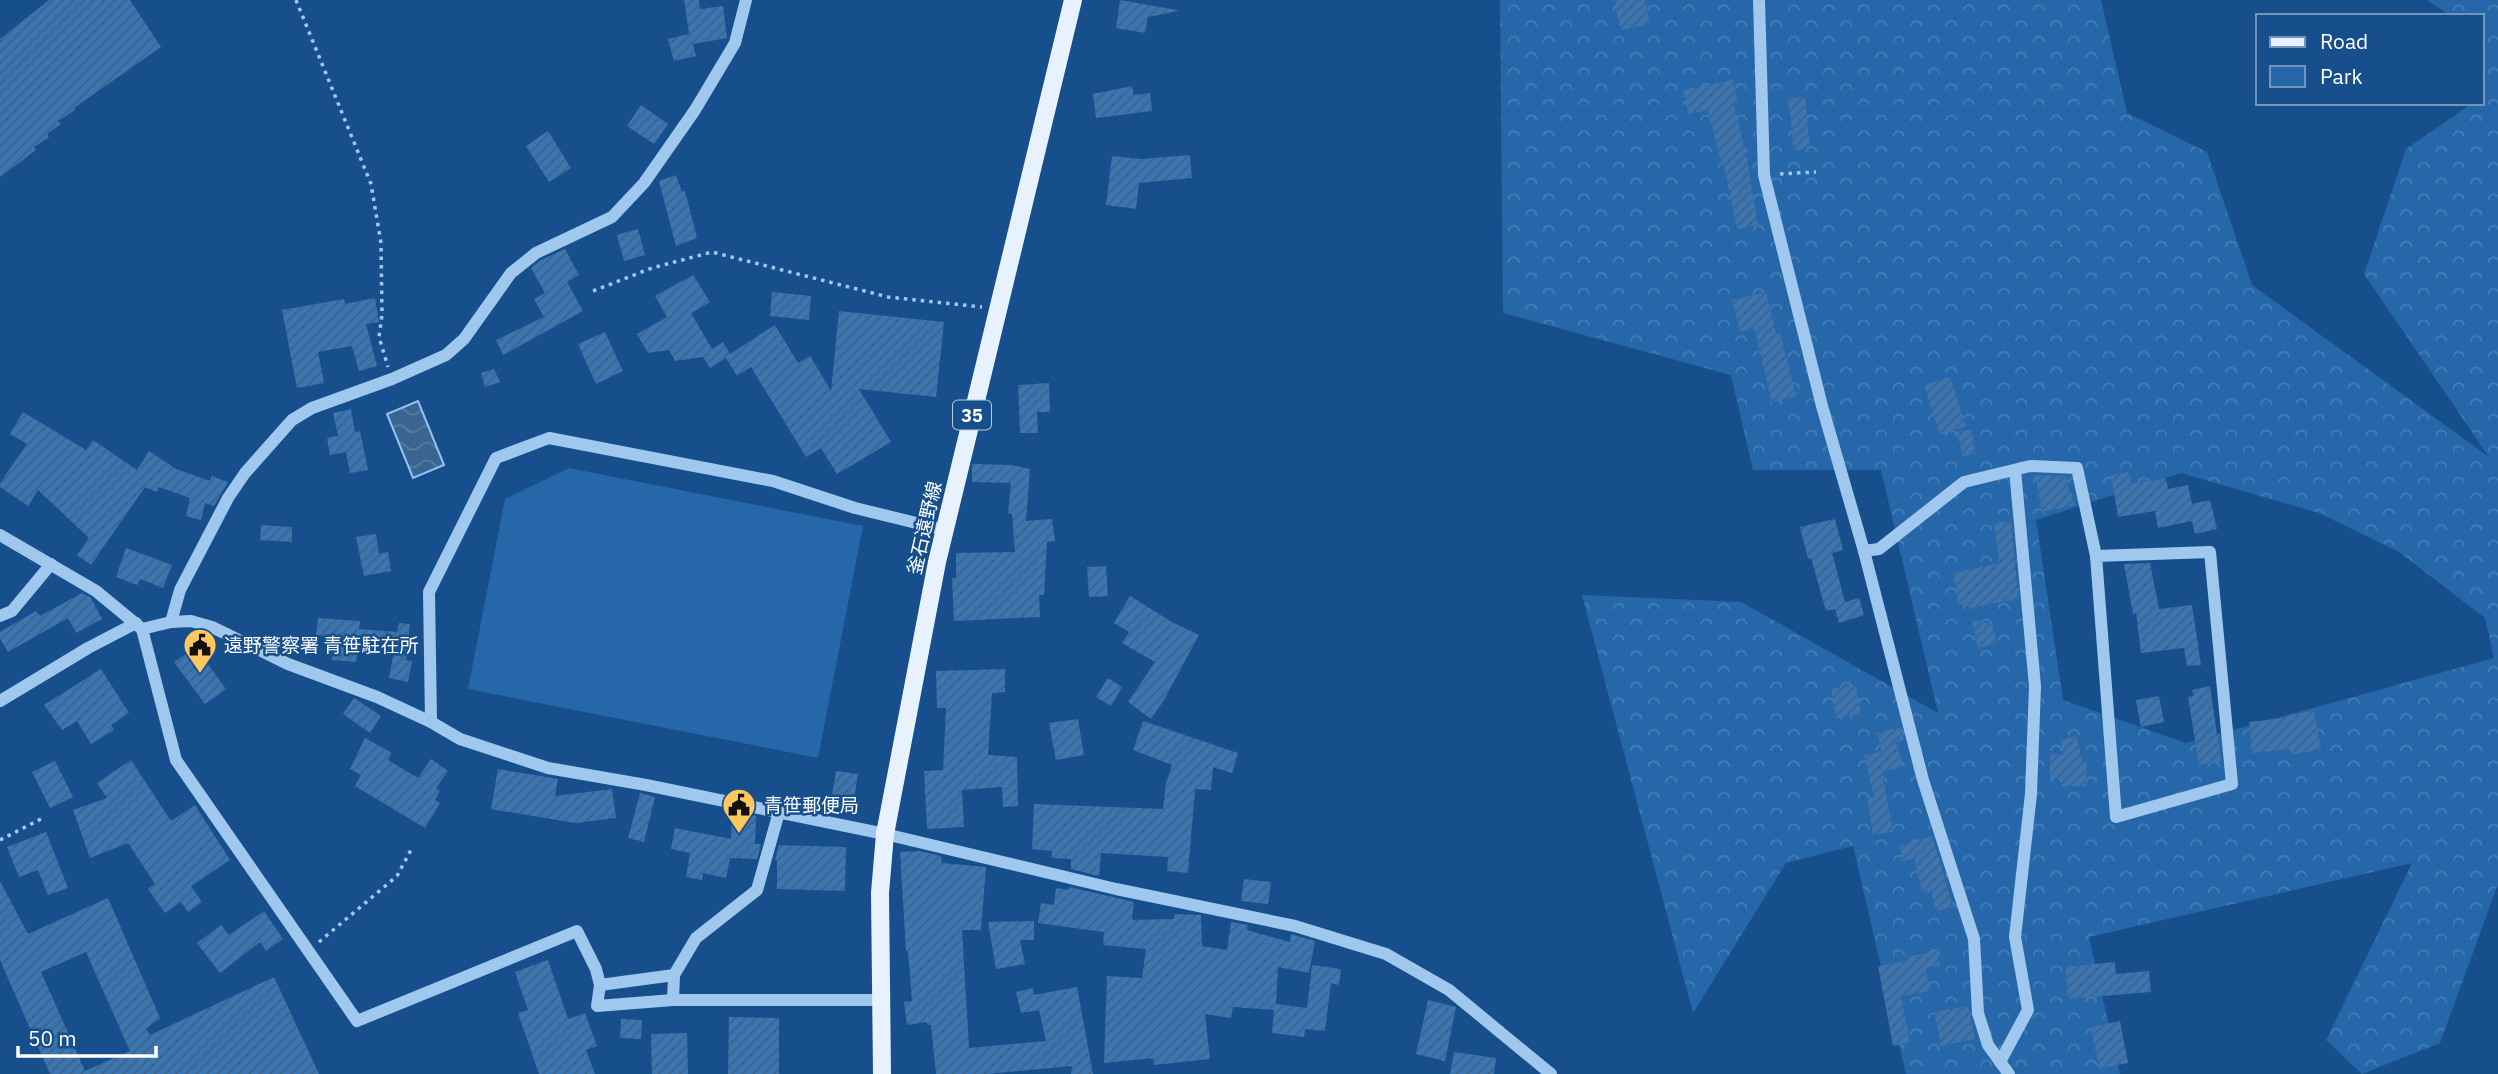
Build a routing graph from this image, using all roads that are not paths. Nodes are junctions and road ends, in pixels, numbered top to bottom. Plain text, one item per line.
1 (746, 0) edge
2 (1073, 0) edge
3 (1759, 0) edge
4 (2015, 470) junction
5 (945, 530) junction
6 (0, 534) edge
7 (1864, 551) junction
8 (2096, 556) junction
9 (51, 564) junction
10 (0, 616) edge
11 (171, 622) junction
12 (139, 626) junction
13 (0, 701) edge
14 (431, 722) junction
15 (779, 812) junction
16 (885, 834) junction
17 (674, 975) junction
18 (600, 985) junction
19 (673, 1000) junction
20 (881, 1000) junction
21 (2000, 1062) junction
22 (882, 1074) edge
23 (1551, 1074) edge
24 (2009, 1074) edge

1 - 11 street
2 - 5 main road, 釜石遠野線 / 35
3 - 7 street
4 - 7 street
4 - 8 street
4 - 21 street
5 - 14 street
5 - 16 main road, 釜石遠野線 / 35
6 - 9 street
7 - 21 street
8 - 8 street
9 - 10 street
9 - 12 street
11 - 12 street
11 - 14 street
12 - 13 street
12 - 18 street
14 - 15 street
15 - 16 street
15 - 17 street
16 - 20 main road, 釜石遠野線 / 35
16 - 23 street
17 - 18 street
17 - 19 street
18 - 19 street
19 - 20 street
20 - 22 main road, 釜石遠野線 / 35
21 - 24 street

